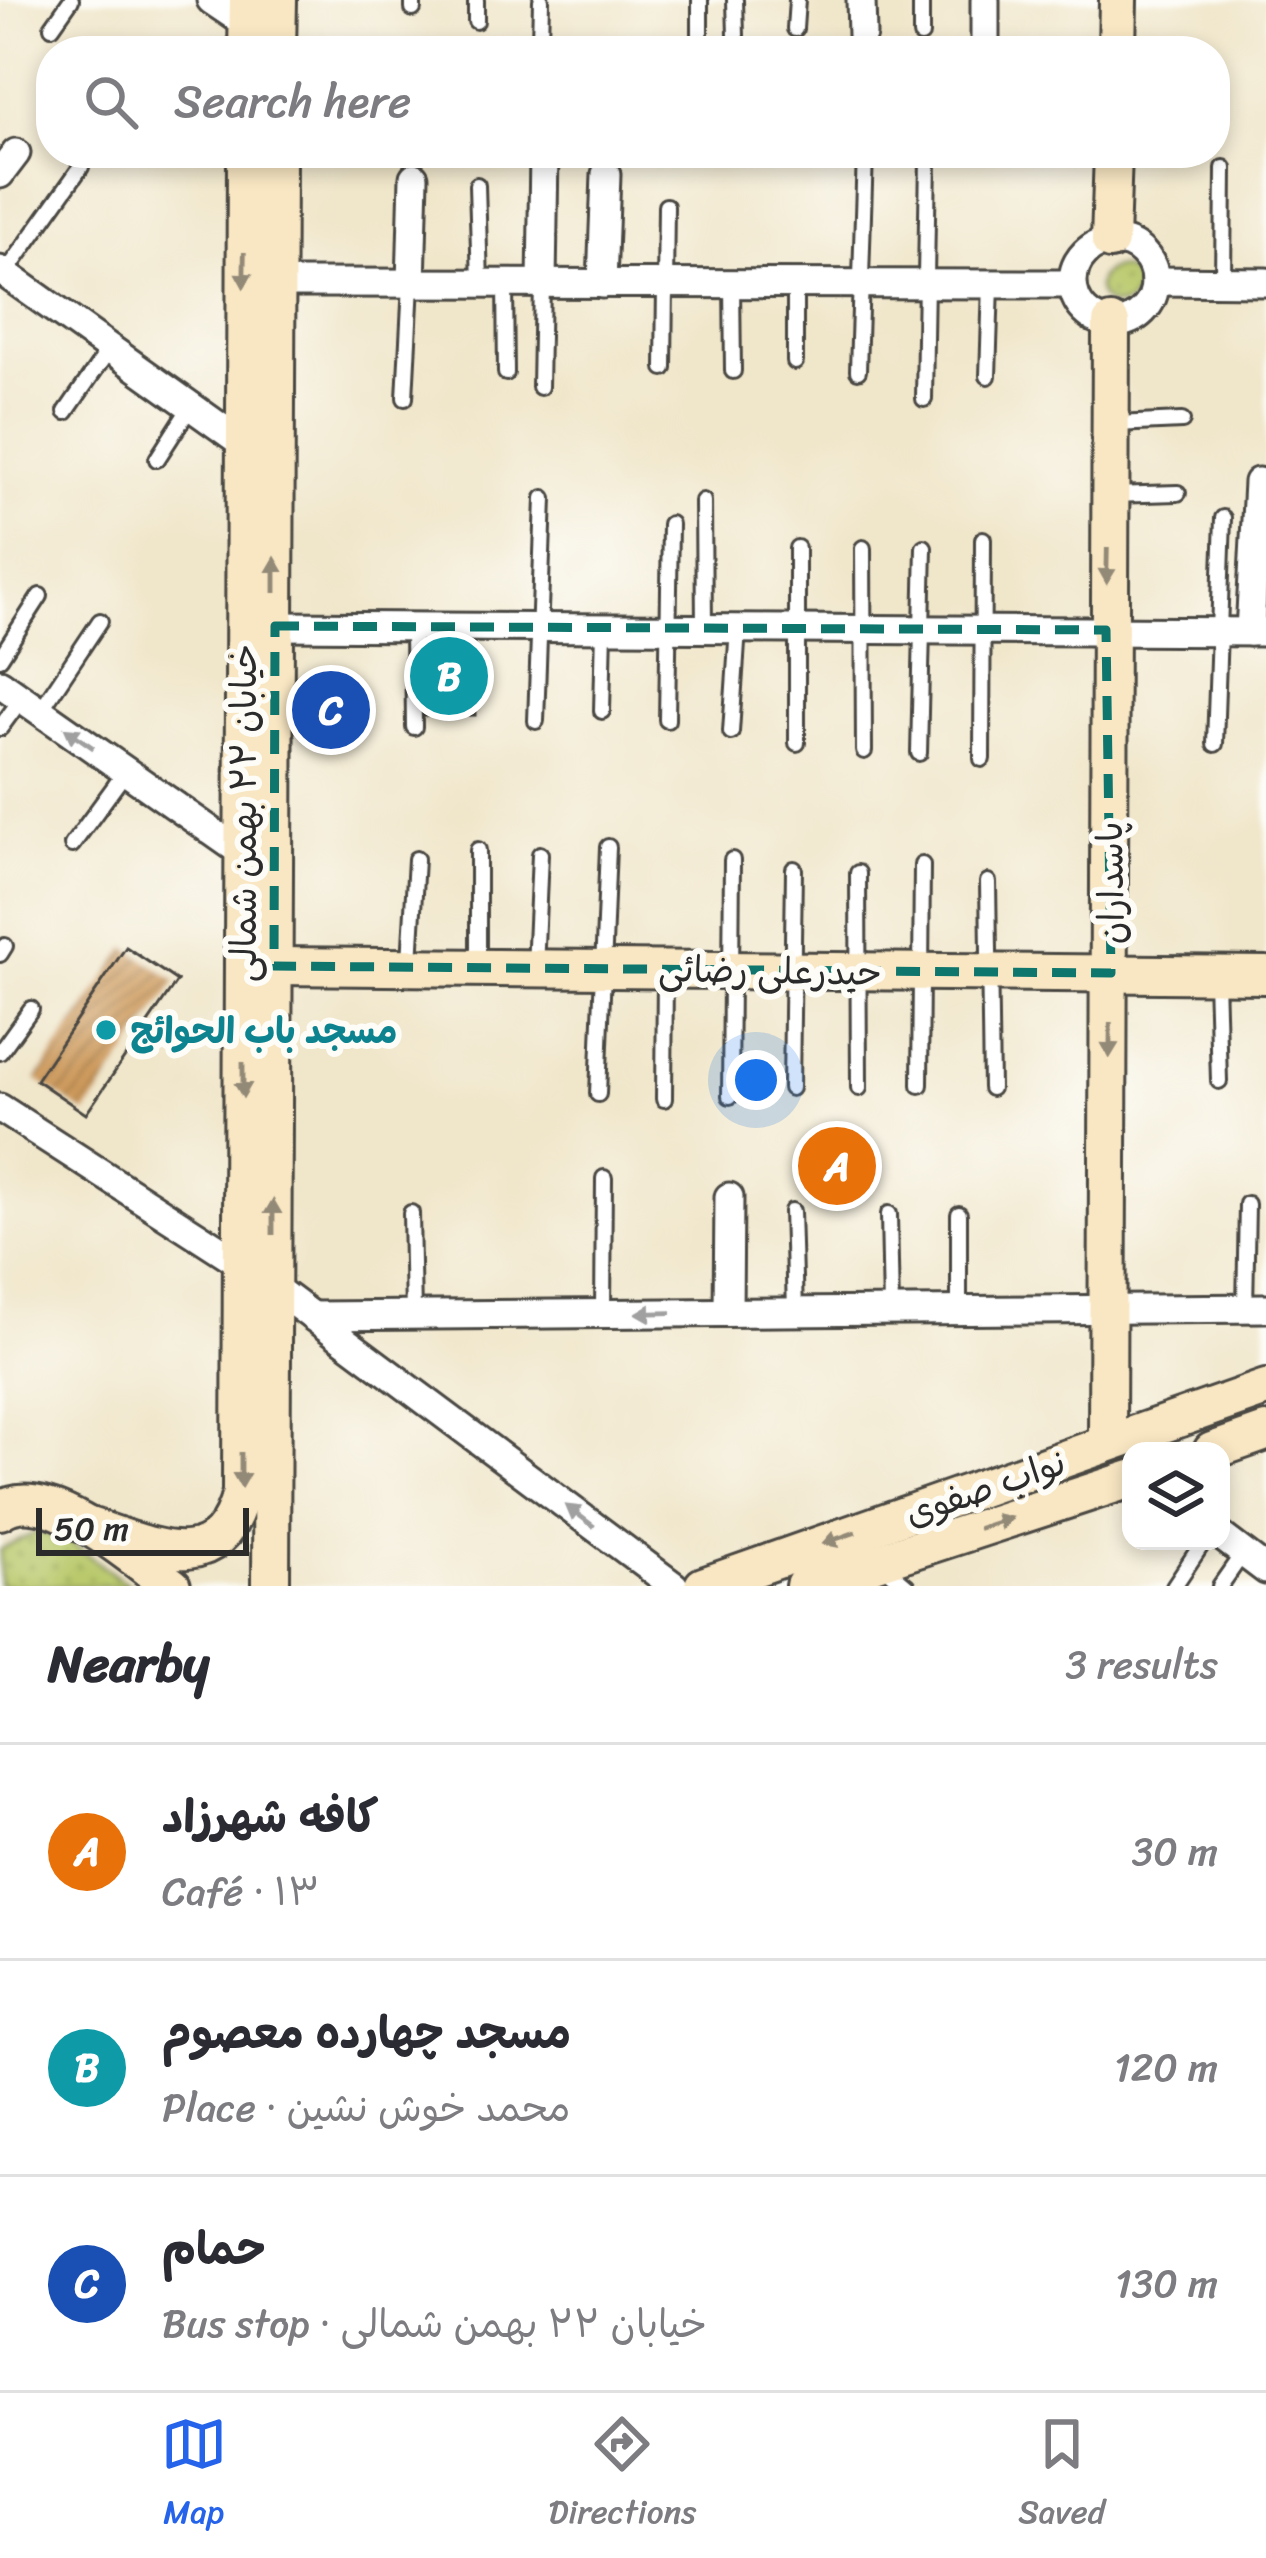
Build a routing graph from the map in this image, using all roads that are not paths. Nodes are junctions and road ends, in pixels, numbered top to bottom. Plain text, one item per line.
1 (71, 0) edge
2 (211, 0) edge
3 (278, 0) edge
4 (476, 0) edge
5 (542, 0) edge
6 (700, 0) edge
7 (735, 0) edge
8 (796, 0) edge
9 (861, 0) edge
10 (921, 0) edge
11 (985, 0) edge
12 (1118, 0) edge
13 (476, 21) dead end
14 (248, 25) edge
15 (52, 27) dead end
16 (795, 29) dead end
17 (862, 34) dead end
18 (921, 35) dead end
19 (278, 36) edge
20 (540, 36) edge
21 (700, 36) edge
22 (736, 36) dead end
23 (985, 36) edge
24 (1117, 36) edge
25 (79, 168) edge
26 (246, 168) edge
27 (277, 168) edge
28 (544, 168) edge
29 (864, 168) edge
30 (928, 168) edge
31 (1112, 168) edge
32 (1224, 168) dead end
33 (606, 173) dead end
34 (414, 177) dead end
35 (477, 185) dead end
36 (666, 206) dead end
37 (1110, 241) junction
38 (3, 272) edge
39 (1156, 281) junction
40 (1222, 281) junction
41 (1266, 282) edge
42 (277, 283) junction
43 (411, 284) junction
44 (492, 284) junction
45 (542, 284) junction
46 (602, 284) junction
47 (666, 284) junction
48 (733, 284) junction
49 (795, 284) junction
50 (858, 284) junction
51 (925, 284) junction
52 (991, 284) junction
53 (1072, 284) junction
54 (1112, 323) junction
55 (110, 348) junction
56 (795, 362) dead end
57 (664, 368) dead end
58 (733, 370) dead end
59 (858, 371) dead end
60 (506, 373) dead end
61 (988, 376) dead end
62 (540, 387) dead end
63 (405, 398) dead end
64 (924, 399) dead end
65 (191, 406) junction
66 (66, 412) dead end
67 (1182, 421) dead end
68 (1110, 424) junction
69 (241, 442) junction
70 (157, 459) dead end
71 (1258, 482) dead end
72 (1178, 493) dead end
73 (1108, 495) junction
74 (544, 498) dead end
75 (703, 501) dead end
76 (1222, 518) dead end
77 (670, 524) dead end
78 (983, 539) dead end
79 (924, 547) dead end
80 (797, 548) dead end
81 (863, 548) dead end
82 (40, 596) dead end
83 (100, 621) dead end
84 (275, 626) junction
85 (413, 626) junction
86 (541, 627) junction
87 (604, 628) junction
88 (672, 628) junction
89 (704, 628) junction
90 (738, 628) junction
91 (797, 628) junction
92 (863, 629) junction
93 (924, 629) junction
94 (984, 630) junction
95 (1106, 631) junction
96 (1220, 632) junction
97 (1258, 632) edge
98 (0, 658) edge
99 (21, 697) edge
100 (602, 711) dead end
101 (667, 720) dead end
102 (536, 721) dead end
103 (414, 727) dead end
104 (0, 728) edge
105 (730, 732) dead end
106 (797, 743) dead end
107 (1215, 745) dead end
108 (865, 751) dead end
109 (919, 753) dead end
110 (982, 759) dead end
111 (125, 771) junction
112 (72, 845) dead end
113 (608, 847) dead end
114 (478, 850) dead end
115 (244, 854) junction
116 (540, 854) dead end
117 (416, 859) dead end
118 (732, 860) dead end
119 (922, 865) dead end
120 (794, 869) dead end
121 (858, 873) dead end
122 (988, 882) dead end
123 (274, 967) junction
124 (410, 968) junction
125 (478, 968) junction
126 (535, 968) junction
127 (602, 969) junction
128 (665, 969) junction
129 (731, 970) junction
130 (794, 970) junction
131 (857, 971) junction
132 (923, 972) junction
133 (991, 972) junction
134 (1111, 973) junction
135 (1216, 974) junction
136 (1266, 975) edge
137 (31, 1009) dead end
138 (0, 1052) edge
139 (1219, 1081) dead end
140 (920, 1085) dead end
141 (791, 1088) dead end
142 (859, 1088) dead end
143 (991, 1088) dead end
144 (598, 1094) dead end
145 (730, 1096) dead end
146 (664, 1099) dead end
147 (0, 1108) edge
148 (604, 1178) dead end
149 (729, 1197) dead end
150 (1247, 1204) dead end
151 (792, 1211) dead end
152 (411, 1213) dead end
153 (889, 1214) dead end
154 (958, 1214) dead end
155 (242, 1264) junction
156 (273, 1287) junction
157 (1107, 1308) junction
158 (1256, 1308) edge
159 (891, 1310) junction
160 (959, 1310) junction
161 (794, 1311) junction
162 (728, 1312) junction
163 (603, 1313) junction
164 (412, 1315) junction
165 (312, 1316) junction
166 (1266, 1388) edge
167 (1266, 1432) edge
168 (1107, 1443) junction
169 (1230, 1445) edge
170 (1122, 1482) edge
171 (2, 1507) edge
172 (83, 1524) junction
173 (1198, 1550) edge
174 (1243, 1553) edge
175 (878, 1562) junction
176 (172, 1586) edge
177 (271, 1586) edge
178 (674, 1586) edge
179 (704, 1586) edge
180 (804, 1586) edge
181 (907, 1586) edge
182 (1174, 1586) edge
183 (1220, 1586) edge

1 - 15 lane
2 - 14 street
3 - 19 street
4 - 13 lane
5 - 20 lane
6 - 21 lane
7 - 22 lane
8 - 16 lane
9 - 17 street
10 - 18 lane
11 - 23 street
12 - 24 street
25 - 38 lane
26 -> 69 street, خیابان ۲۲ بهمن شمالی
27 - 42 street, خیابان ۲۲ بهمن شمالی
28 - 45 street
29 - 50 lane
30 - 51 lane
31 - 37 street
32 - 40 lane
33 - 46 street
34 - 43 street
35 - 44 lane
36 - 47 lane
37 - 39 street
37 - 53 street
38 - 55 street
39 - 40 street
39 - 54 street
40 - 41 street
42 - 43 street
84 -> 42 street, خیابان ۲۲ بهمن شمالی
43 - 44 street
43 - 63 lane
44 - 45 street
44 - 60 lane
45 - 46 street
45 - 62 lane
46 - 47 street
47 - 48 street
47 - 57 lane
48 - 49 street
48 - 58 lane
49 - 50 street
49 - 56 lane
50 - 51 street
50 - 59 lane
51 - 52 street
51 - 64 lane
52 - 53 street
52 - 61 lane
53 - 54 street
54 - 68 street, پاسداران
55 - 65 street
55 - 66 lane
65 - 69 street
65 - 70 lane
67 - 68 lane
68 - 73 street, پاسداران
69 - 115 street, خیابان ۲۲ بهمن شمالی
71 - 97 street
72 - 73 lane
73 -> 95 street, پاسداران
74 - 86 lane
75 - 89 lane
76 - 96 lane
77 - 88 lane
78 - 94 lane
79 - 93 lane
80 - 91 lane
81 - 92 lane
82 - 98 lane
83 - 99 lane
84 - 85 street
84 - 123 street, خیابان ۲۲ بهمن شمالی
85 - 86 street
85 - 103 lane
86 - 87 street
86 - 102 lane
87 - 88 street
87 - 100 lane
88 - 89 street
88 - 101 lane
89 - 90 street
90 - 91 street
90 - 105 lane
91 - 92 street
91 - 106 lane
92 - 93 street
92 - 108 lane
93 - 94 street
93 - 109 lane
94 - 95 street
94 - 110 lane
95 - 96 street
95 - 134 street, پاسداران
96 - 97 street
96 - 107 lane
99 - 104 lane
111 -> 99 street
111 - 112 lane
111 - 115 street
113 - 127 lane
114 - 125 lane
115 -> 155 street, خیابان ۲۲ بهمن شمالی
116 - 126 lane
117 - 124 lane
118 - 129 lane
119 - 132 lane
120 - 130 lane
121 - 131 lane
122 - 133 lane
123 - 124 street, حیدرعلی رضائی
156 -> 123 street, خیابان ۲۲ بهمن شمالی
124 - 125 street, حیدرعلی رضائی
125 - 126 street, حیدرعلی رضائی
126 - 127 street, حیدرعلی رضائی
127 - 128 street, حیدرعلی رضائی
127 - 144 lane
128 - 129 street, حیدرعلی رضائی
128 - 146 lane
129 - 130 street, حیدرعلی رضائی
129 - 145 lane
130 - 131 street, حیدرعلی رضائی
130 - 141 lane
131 - 132 street, حیدرعلی رضائی
131 - 142 lane
132 - 133 street, حیدرعلی رضائی
132 - 140 lane
133 - 134 street, حیدرعلی رضائی
133 - 143 lane
134 - 135 street, حیدرعلی رضائی
134 -> 157 street, پاسداران
135 - 136 street, حیدرعلی رضائی
135 - 139 lane
137 - 138 lane
147 - 155 street
148 - 163 lane
149 - 162 street
150 - 158 lane
151 - 161 lane
152 - 164 lane
153 - 159 lane
154 - 160 lane
155 -> 172 street, خیابان ۲۲ بهمن شمالی
156 - 165 street
156 - 177 street, خیابان ۲۲ بهمن شمالی
157 - 158 street
157 - 160 street
157 - 168 street, پاسداران
159 - 160 street
159 - 161 street
161 - 162 street
162 -> 163 street
163 - 164 street
164 - 165 street
178 -> 165 street
166 - 168 street, نواب صفوی
167 - 169 street
168 -> 179 street, نواب صفوی
175 -> 170 street, نواب صفوی
171 - 172 street
172 - 176 street
173 - 182 lane
174 - 183 lane
175 - 180 street, نواب صفوی
175 - 181 lane

